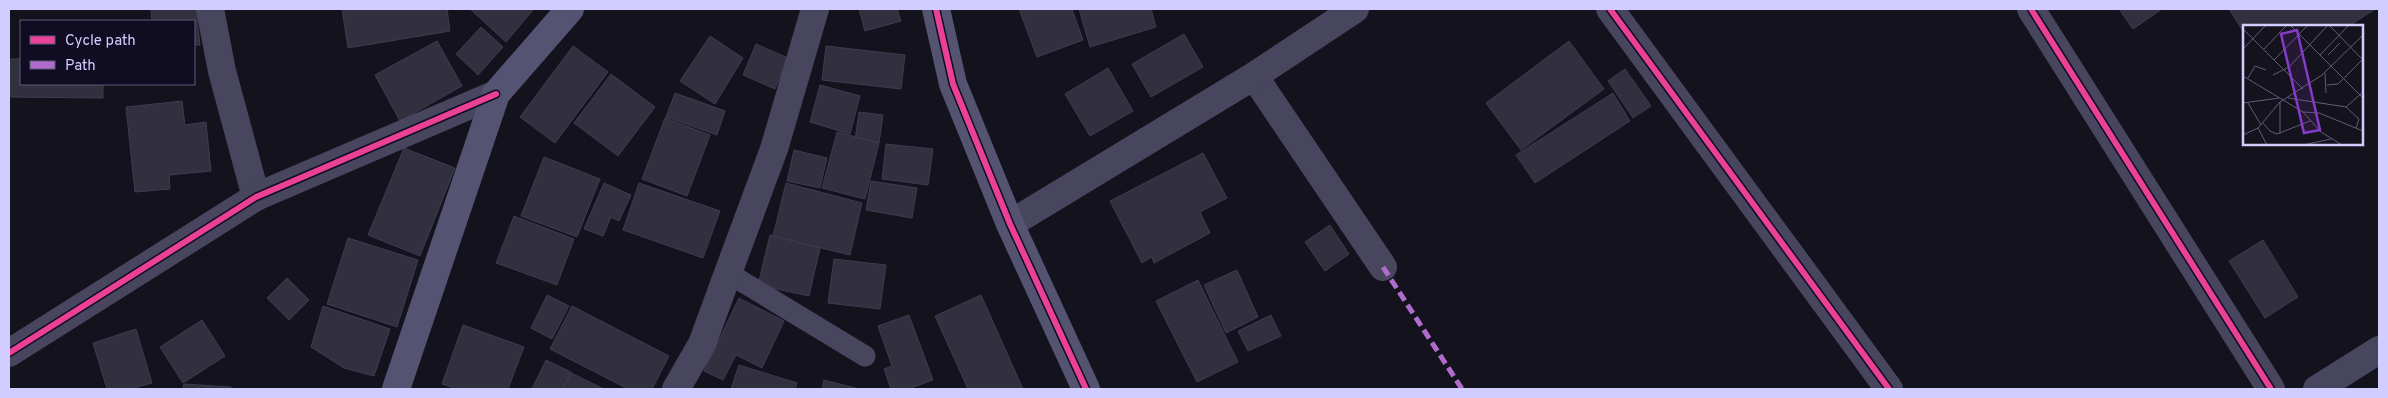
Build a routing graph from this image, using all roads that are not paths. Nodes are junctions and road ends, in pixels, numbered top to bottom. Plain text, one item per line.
1 (210, 9) edge
2 (570, 9) edge
3 (815, 9) edge
4 (936, 9) edge
5 (1356, 9) edge
6 (1610, 9) edge
7 (2031, 9) edge
8 (1254, 76) junction
9 (496, 94) junction
10 (256, 198) junction
11 (1010, 224) junction
12 (1383, 267) dead end
13 (728, 273) junction
14 (2379, 350) edge
15 (9, 353) edge
16 (865, 356) dead end
17 (396, 389) edge
18 (676, 389) edge
19 (1086, 389) edge
20 (1889, 389) edge
21 (2271, 389) edge
22 (2317, 389) edge

1 - 10 street
2 - 9 street
3 - 13 street
4 - 11 street
5 - 8 street
6 - 20 street
7 - 21 street
8 - 11 street
8 - 12 street
9 - 10 street
9 - 17 street
10 - 15 street
11 - 19 street
13 - 16 lane
13 - 18 street
14 - 22 street

